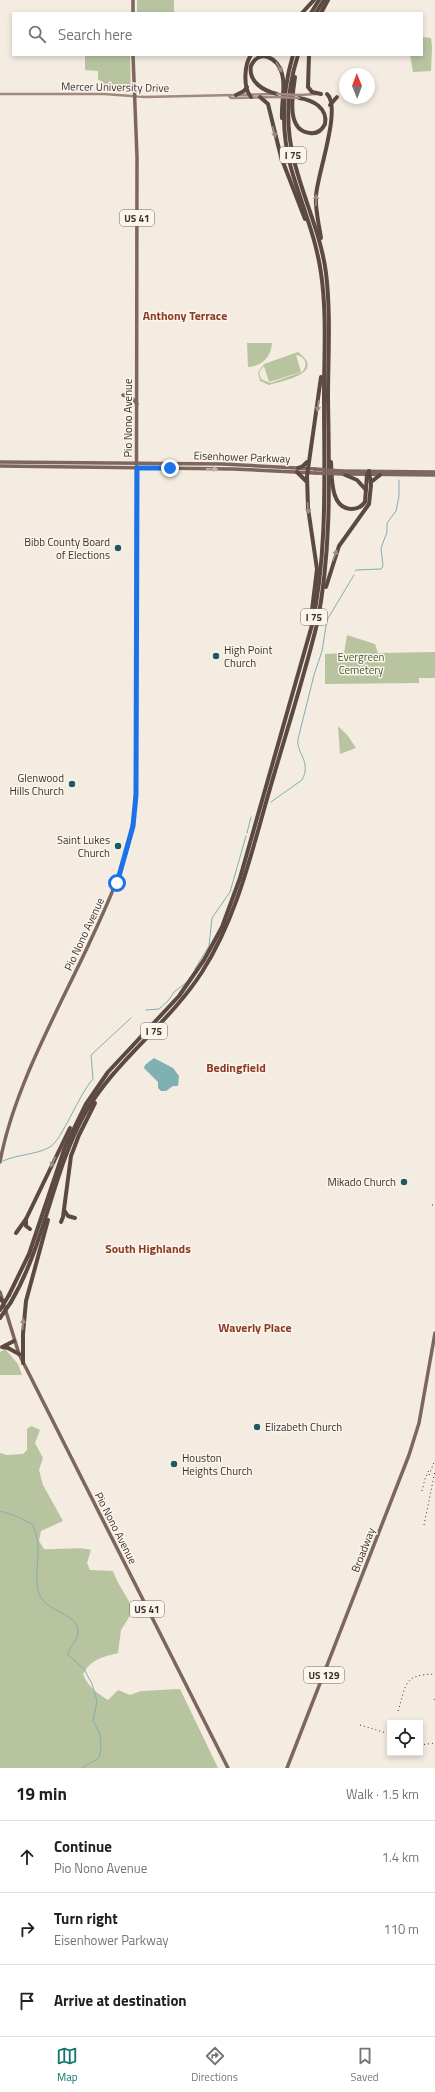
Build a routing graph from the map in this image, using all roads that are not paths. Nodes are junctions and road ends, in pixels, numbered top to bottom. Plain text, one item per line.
1 (133, 0) edge
2 (314, 0) edge
3 (319, 0) edge
4 (324, 0) edge
5 (328, 0) edge
6 (133, 12) edge
7 (303, 12) edge
8 (312, 12) edge
9 (317, 12) edge
10 (322, 12) edge
11 (133, 56) edge
12 (251, 56) edge
13 (293, 56) edge
14 (309, 56) edge
15 (297, 57) edge
16 (247, 87) junction
17 (0, 94) edge
18 (321, 94) junction
19 (327, 94) joint
20 (236, 95) junction
21 (229, 96) junction
22 (250, 96) junction
23 (277, 96) junction
24 (299, 96) junction
25 (134, 97) junction
26 (260, 97) junction
27 (337, 97) dead end
28 (330, 105) junction
29 (285, 131) junction
30 (315, 245) junction
31 (322, 253) junction
32 (323, 274) junction
33 (325, 288) junction
34 (324, 360) junction
35 (123, 394) dead end
36 (137, 404) junction
37 (329, 437) junction
38 (308, 460) junction
39 (0, 462) edge
40 (137, 463) junction
41 (0, 466) edge
42 (137, 468) junction
43 (297, 470) junction
44 (307, 471) junction
45 (342, 472) junction
46 (435, 472) edge
47 (369, 474) junction
48 (380, 475) junction
49 (435, 475) edge
50 (307, 482) junction
51 (371, 485) junction
52 (367, 492) junction
53 (320, 606) junction
54 (309, 637) junction
55 (257, 825) junction
56 (252, 842) junction
57 (102, 1088) junction
58 (79, 1116) junction
59 (0, 1162) edge
60 (64, 1210) junction
61 (74, 1218) dead end
62 (26, 1219) junction
63 (61, 1222) dead end
64 (30, 1229) dead end
65 (16, 1233) dead end
66 (43, 1234) junction
67 (0, 1292) edge
68 (1, 1300) edge
69 (0, 1310) edge
70 (0, 1318) edge
71 (435, 1333) edge
72 (14, 1341) junction
73 (1, 1348) edge
74 (19, 1354) junction
75 (23, 1363) junction
76 (228, 1768) edge
77 (287, 1768) edge

1 - 6 main road
2 - 7 highway
3 - 8 highway
4 - 9 highway
5 - 10 highway
11 - 25 main road, Pio Nono Avenue / US 41
12 - 16 highway
13 - 29 highway, I 75
14 - 18 highway
15 - 24 highway
15 - 31 highway, I 75
16 - 20 highway
16 - 22 highway
17 - 25 main road, Mercer University Drive
18 - 19 main road, Mercer University Drive
18 - 24 main road, Mercer University Drive
19 - 28 highway
20 - 21 main road, Mercer University Drive
20 - 22 main road, Mercer University Drive
21 - 22 main road, Mercer University Drive
21 - 25 main road, Mercer University Drive
22 - 23 main road, Mercer University Drive
22 - 26 main road, Mercer University Drive
23 - 24 main road, Mercer University Drive, bridge
23 - 26 main road, Mercer University Drive
23 -> 29 highway
25 - 36 main road, Pio Nono Avenue / US 41
26 -> 30 highway
27 - 28 highway
31 -> 28 highway
29 - 30 highway, I 75
30 - 32 highway, I 75
31 - 32 highway, I 75
32 - 33 highway, I 75
33 - 34 highway, I 75
33 - 37 highway, I 75
34 -> 38 highway
34 - 54 highway, I 75
35 - 36 main road
36 - 40 main road, Pio Nono Avenue / US 41
37 - 52 highway
37 - 53 highway, I 75
38 - 43 highway
38 - 44 highway
39 - 40 main road, Eisenhower Parkway
40 - 42 main road, Pio Nono Avenue / US 41
40 - 43 main road, Eisenhower Parkway
41 - 42 main road, Eisenhower Parkway
42 -> 43 main road, Eisenhower Parkway
42 - 59 main road, Pio Nono Avenue / US 41
43 - 44 main road, Eisenhower Parkway
43 - 50 highway
44 - 45 main road, Eisenhower Parkway, bridge
44 - 50 highway
45 - 47 main road, Eisenhower Parkway
45 - 52 highway
46 - 47 main road, Eisenhower Parkway
47 - 48 main road, Eisenhower Parkway
47 - 51 highway
47 - 52 highway
48 - 49 main road, Eisenhower Parkway
48 - 51 highway
50 -> 54 highway
53 -> 51 highway
53 - 55 highway, I 75
54 - 55 highway, I 75
55 - 56 highway, I 75
56 - 57 highway, I 75
56 - 58 highway, I 75
57 - 60 highway
57 - 66 highway, I 75
58 -> 62 highway
58 - 69 highway, I 75, bridge
60 - 61 highway
60 - 63 highway
62 - 64 highway
62 - 65 highway
66 - 70 highway, bridge
75 -> 66 highway
67 - 68 main road, Pio Nono Avenue / US 41
68 - 72 main road, Pio Nono Avenue / US 41
71 - 77 main road, Broadway / US 129
72 - 73 highway
72 - 74 main road, Pio Nono Avenue / US 41
73 - 74 highway
74 - 75 main road, Pio Nono Avenue / US 41
75 - 76 main road, Pio Nono Avenue / US 41

